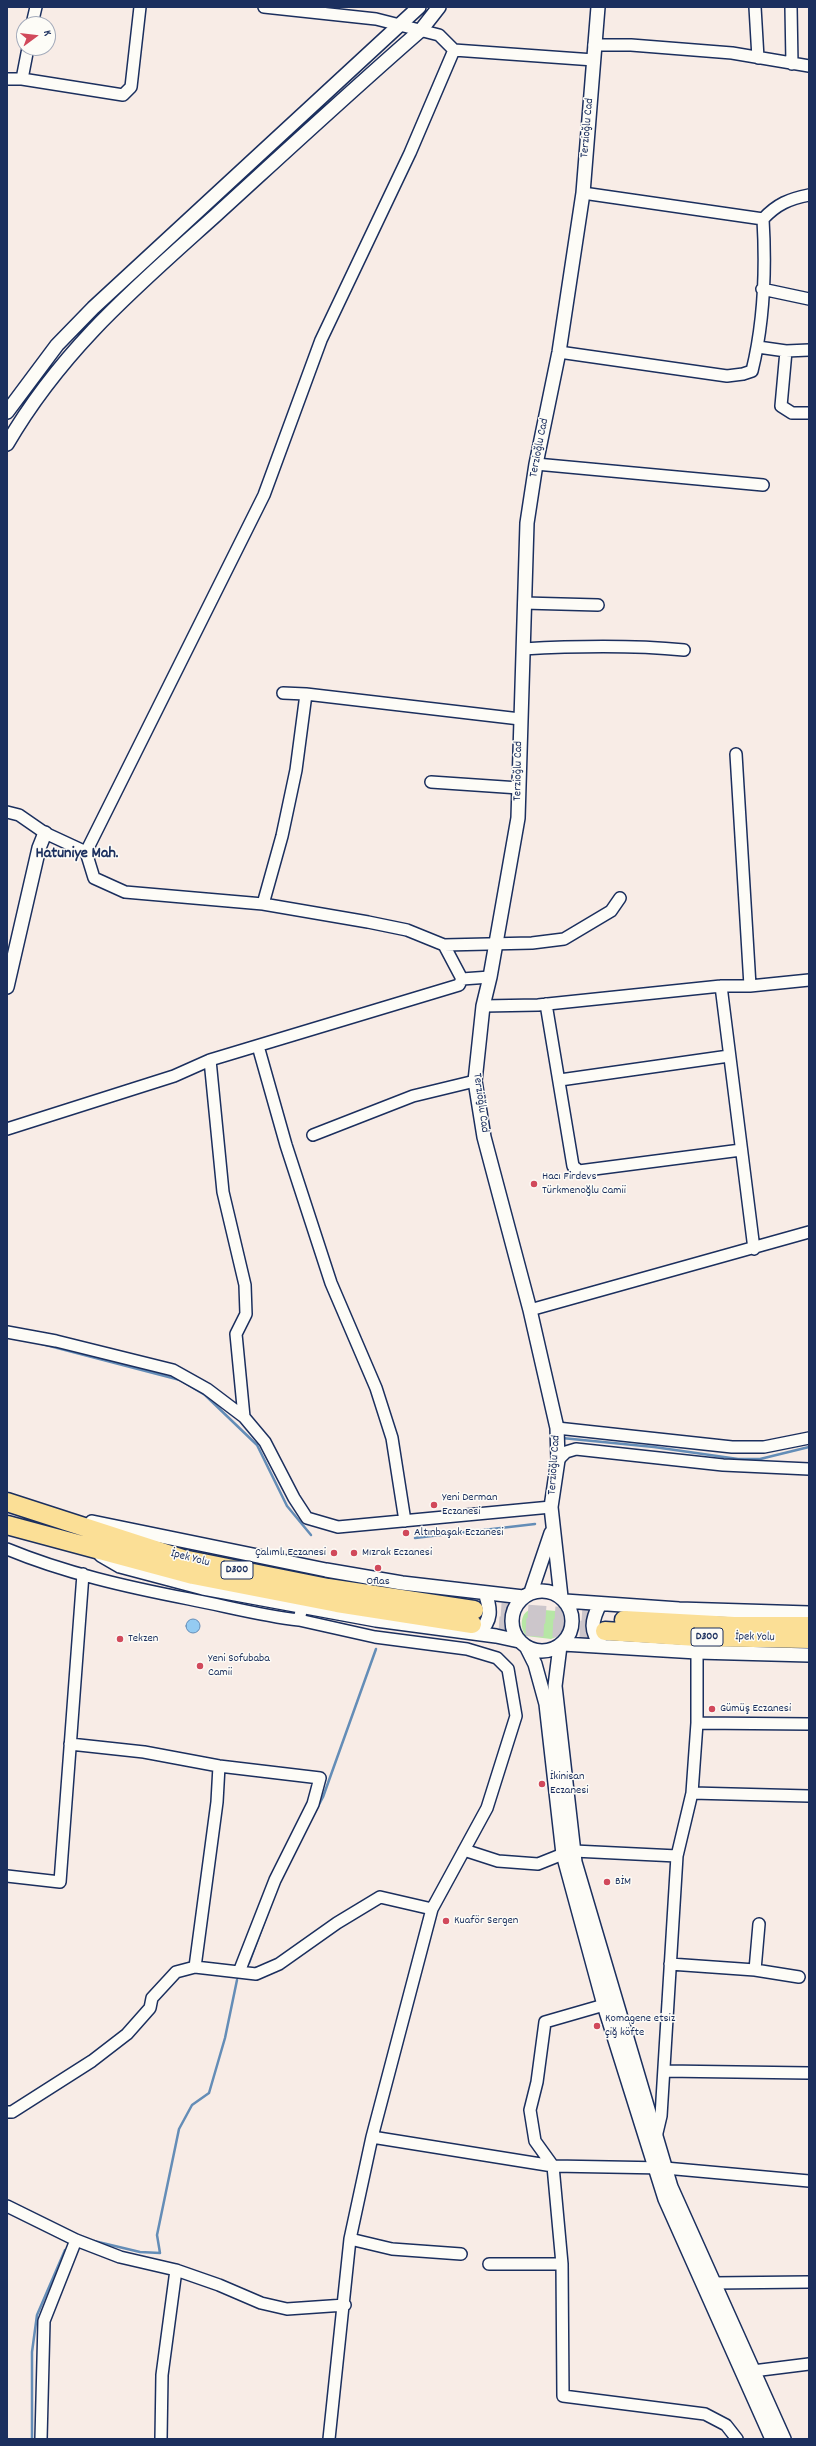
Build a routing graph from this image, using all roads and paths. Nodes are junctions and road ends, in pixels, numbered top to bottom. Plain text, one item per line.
1 (140, 7) edge
2 (264, 7) edge
3 (419, 7) edge
4 (439, 7) edge
5 (598, 7) edge
6 (756, 7) edge
7 (791, 7) edge
8 (401, 26) junction
9 (421, 30) junction
10 (594, 45) junction
11 (454, 50) junction
12 (26, 56) edge
13 (758, 58) junction
14 (594, 60) junction
15 (792, 64) junction
16 (809, 66) edge
17 (7, 79) edge
18 (22, 79) junction
19 (583, 193) junction
20 (809, 195) edge
21 (763, 219) junction
22 (762, 289) junction
23 (809, 299) edge
24 (758, 348) junction
25 (809, 350) edge
26 (786, 351) junction
27 (559, 352) junction
28 (7, 412) edge
29 (809, 413) edge
30 (7, 444) edge
31 (536, 464) junction
32 (763, 485) dead end
33 (524, 603) junction
34 (598, 605) dead end
35 (523, 649) junction
36 (684, 650) dead end
37 (283, 692) dead end
38 (306, 694) junction
39 (520, 719) junction
40 (736, 754) dead end
41 (431, 782) dead end
42 (519, 788) junction
43 (7, 812) edge
44 (45, 832) junction
45 (86, 852) junction
46 (620, 898) dead end
47 (263, 904) junction
48 (444, 945) junction
49 (496, 945) junction
50 (490, 977) junction
51 (462, 978) junction
52 (809, 980) edge
53 (721, 986) junction
54 (750, 986) junction
55 (7, 987) edge
56 (546, 1004) junction
57 (483, 1006) junction
58 (258, 1046) junction
59 (729, 1056) junction
60 (210, 1060) junction
61 (560, 1080) junction
62 (475, 1081) junction
63 (7, 1129) edge
64 (313, 1135) dead end
65 (741, 1150) junction
66 (809, 1232) edge
67 (754, 1249) junction
68 (530, 1310) junction
69 (7, 1332) edge
70 (244, 1417) junction
71 (557, 1428) junction
72 (809, 1438) edge
73 (558, 1460) junction
74 (809, 1469) edge
75 (7, 1502) edge
76 (552, 1508) junction
77 (44, 1513) junction
78 (405, 1521) junction
79 (7, 1525) edge
80 (552, 1527) junction
81 (85, 1546) junction
82 (7, 1549) edge
83 (83, 1574) junction
84 (485, 1593) junction
85 (527, 1595) junction
86 (563, 1599) junction
87 (302, 1607) junction
88 (809, 1613) edge
89 (300, 1620) junction
90 (475, 1622) junction
91 (604, 1625) junction
92 (809, 1626) edge
93 (809, 1639) edge
94 (523, 1644) junction
95 (561, 1645) junction
96 (697, 1652) junction
97 (809, 1655) edge
98 (697, 1723) junction
99 (809, 1724) edge
100 (70, 1744) junction
101 (219, 1766) junction
102 (692, 1793) junction
103 (809, 1796) edge
104 (464, 1850) junction
105 (568, 1852) junction
106 (677, 1856) junction
107 (7, 1876) edge
108 (432, 1909) junction
109 (759, 1924) dead end
110 (670, 1964) junction
111 (195, 1968) junction
112 (755, 1970) junction
113 (240, 1972) junction
114 (799, 1977) dead end
115 (604, 2005) junction
116 (664, 2070) junction
117 (809, 2073) edge
118 (7, 2112) edge
119 (372, 2137) junction
120 (656, 2137) junction
121 (553, 2166) junction
122 (660, 2168) junction
123 (809, 2181) edge
124 (7, 2206) edge
125 (350, 2239) junction
126 (76, 2240) junction
127 (461, 2254) dead end
128 (489, 2264) dead end
129 (562, 2264) junction
130 (176, 2270) junction
131 (809, 2282) edge
132 (714, 2284) junction
133 (344, 2305) junction
134 (809, 2364) edge
135 (753, 2371) junction
136 (41, 2439) edge
137 (160, 2439) edge
138 (329, 2439) edge
139 (737, 2439) edge
140 (772, 2439) edge
141 (784, 2439) edge

1 - 18 street
2 - 8 street
3 - 8 street
4 - 9 street
5 - 10 street, Terzioğlu Cad
6 - 13 street
7 - 15 street
8 - 9 street
8 - 28 street
9 - 11 street
9 - 30 street
10 - 13 street
10 - 14 street, Terzioğlu Cad
11 - 14 street
11 - 45 street
12 - 18 street
13 - 15 street
14 - 19 street, Terzioğlu Cad
15 - 16 street
17 - 18 street
19 - 21 street
19 - 27 street, Terzioğlu Cad
20 - 21 street
21 - 22 street
22 - 23 street
22 - 24 street
24 - 26 street
24 - 27 street
25 - 26 street
26 - 29 street
27 - 31 street, Terzioğlu Cad
31 - 32 street
31 - 33 street, Terzioğlu Cad
33 - 34 street
33 - 35 street, Terzioğlu Cad
35 - 36 street
35 - 39 street, Terzioğlu Cad
37 - 38 street
38 - 39 street
38 - 47 street
39 - 42 street, Terzioğlu Cad
40 - 54 street
41 - 42 street
42 - 49 street, Terzioğlu Cad
43 - 44 street
44 - 45 street
44 - 55 street
45 - 47 street
46 - 49 street
47 - 48 street
48 - 49 street
48 - 51 street
49 - 50 street, Terzioğlu Cad
50 - 51 street
50 - 57 street, Terzioğlu Cad
51 - 58 street
52 - 54 street
53 - 54 street
53 - 56 street
53 - 59 street
56 - 57 street
56 - 61 street
57 - 62 street, Terzioğlu Cad
58 - 60 street
58 - 78 street
59 - 61 street
59 - 65 street
60 - 63 street
60 - 70 street
61 - 65 street
62 - 64 street
62 - 68 street, Terzioğlu Cad
65 - 67 street
66 - 67 street
67 - 68 street
68 - 71 street, Terzioğlu Cad
69 - 70 street
70 - 78 street
71 - 72 street
71 - 73 street, Terzioğlu Cad
73 - 74 street
73 - 76 street, Terzioğlu Cad
75 - 77 highway, İpek Yolu / D300
76 - 78 street
76 - 80 street, Terzioğlu Cad
77 - 84 street
77 - 90 highway, İpek Yolu / D300
79 - 81 highway, İpek Yolu / D300
80 - 85 street, Terzioğlu Cad
80 - 86 street, Terzioğlu Cad
81 - 87 street
81 - 90 highway, İpek Yolu / D300
82 - 83 street
83 - 89 street
83 - 100 street
84 - 85 street
84 - 90 street
85 - 86 street
85 - 94 street
86 - 91 street
86 - 95 street
87 - 89 street
87 - 90 street
88 - 91 street
89 - 104 street
90 - 94 street
91 - 92 highway, İpek Yolu / D300
91 - 93 highway, İpek Yolu / D300
91 - 95 street
91 - 96 street
94 - 95 street
94 - 105 street
95 - 105 street
96 - 97 street
96 - 98 street
98 - 99 street
98 - 102 street
100 - 101 street
100 - 107 street
101 - 111 street
101 - 113 street
102 - 103 street
102 - 106 street
104 - 105 street
104 - 108 street
105 - 106 street
105 - 115 street
105 - 120 street
106 - 110 street
108 - 113 street
108 - 119 street
109 - 112 street
110 - 112 street
110 - 116 street
111 - 113 street
111 - 118 street
112 - 114 street
115 - 121 street
115 - 122 street
116 - 117 street
116 - 120 street
119 - 121 street
119 - 125 street
120 - 122 street
121 - 122 street
121 - 129 street
122 - 123 street
122 - 132 street
122 - 140 street
124 - 126 street
125 - 127 street
125 - 133 street
126 - 130 street
126 - 136 street
128 - 129 street
129 - 139 street
130 - 133 street
130 - 137 street
131 - 132 street
132 - 135 street
133 - 138 street
134 - 135 street
135 - 141 street

